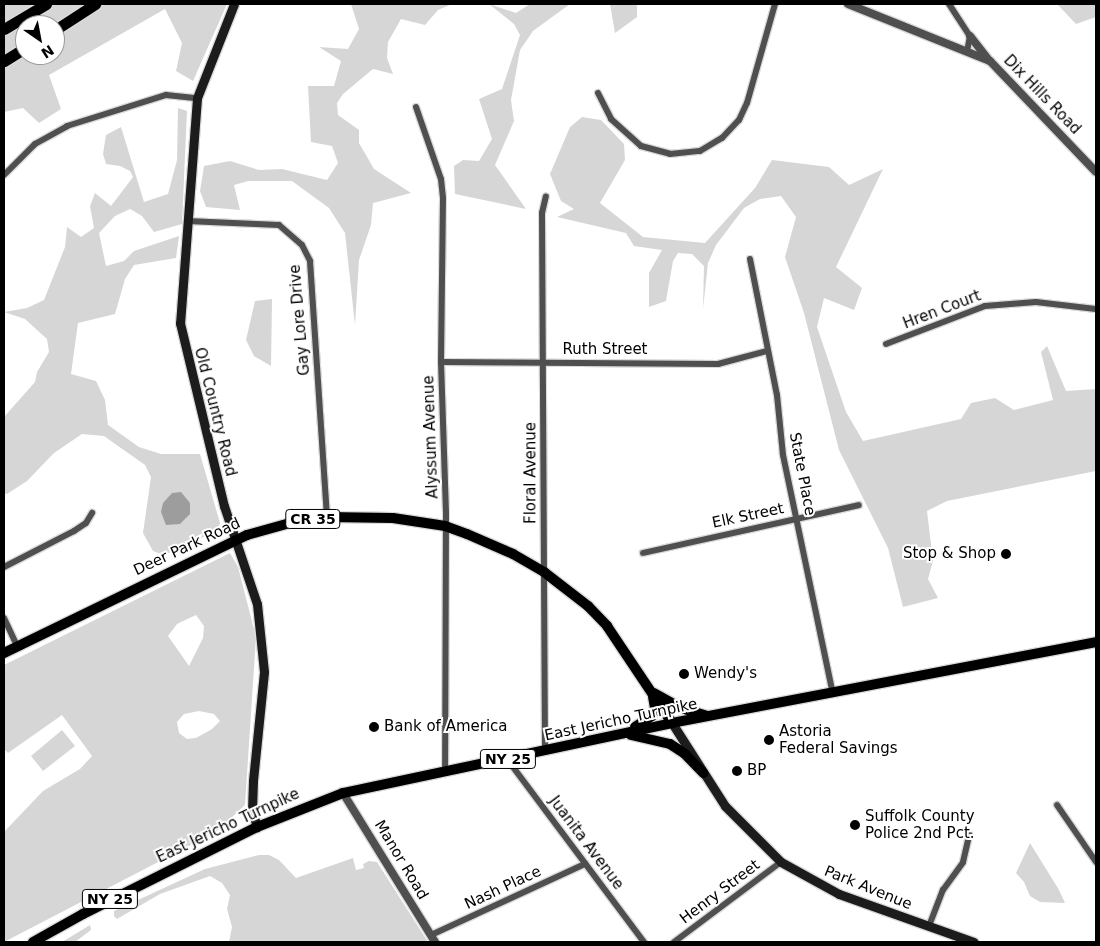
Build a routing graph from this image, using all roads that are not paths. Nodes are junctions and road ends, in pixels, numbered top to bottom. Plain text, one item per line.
1 (46, 4) edge
2 (95, 4) edge
3 (234, 4) edge
4 (775, 4) edge
5 (848, 4) edge
6 (949, 4) edge
7 (65, 24) edge
8 (4, 29) edge
9 (970, 36) junction
10 (967, 52) junction
11 (15, 54) edge
12 (4, 61) edge
13 (990, 61) junction
14 (598, 93) dead end
15 (197, 98) junction
16 (416, 107) dead end
17 (1096, 172) edge
18 (4, 175) edge
19 (546, 196) dead end
20 (187, 221) junction
21 (750, 259) dead end
22 (1096, 309) edge
23 (886, 344) dead end
24 (767, 351) junction
25 (441, 362) junction
26 (542, 362) junction
27 (859, 505) dead end
28 (92, 513) dead end
29 (327, 517) junction
30 (797, 518) junction
31 (445, 526) junction
32 (236, 539) junction
33 (643, 553) dead end
34 (4, 567) edge
35 (544, 572) junction
36 (4, 618) edge
37 (1096, 642) edge
38 (17, 646) junction
39 (4, 653) edge
40 (651, 691) junction
41 (832, 694) junction
42 (710, 717) junction
43 (672, 723) junction
44 (620, 734) junction
45 (545, 751) junction
46 (507, 759) junction
47 (445, 771) junction
48 (703, 773) junction
49 (343, 793) junction
50 (1056, 805) dead end
51 (257, 827) junction
52 (969, 834) dead end
53 (781, 862) junction
54 (1096, 862) edge
55 (585, 864) junction
56 (928, 926) junction
57 (433, 939) edge
58 (962, 940) edge
59 (33, 942) edge
60 (644, 942) edge
61 (674, 942) edge
62 (974, 942) edge

1 - 8 highway
2 - 7 highway
3 - 15 main road, Old Country Road
4 - 14 street
5 - 10 street, Dix Hills Road
6 - 9 street
9 - 10 street
9 - 13 street
10 - 13 street, Dix Hills Road
11 - 12 highway
13 - 17 street, Dix Hills Road
15 - 18 street
15 - 20 main road, Old Country Road
16 - 25 street, Alyssum Avenue
19 - 26 street, Floral Avenue
20 - 29 street, Gay Lore Drive
20 - 32 main road, Old Country Road
21 - 24 street, State Place
22 - 23 street, Hren Court
24 - 26 street, Ruth Street
24 - 30 street, State Place
25 - 26 street, Ruth Street
25 - 31 street, Alyssum Avenue
26 - 35 street, Floral Avenue
27 - 30 street, Elk Street
28 - 34 street
29 - 31 main road, Deer Park Road / CR 35
29 - 32 main road, Deer Park Road / CR 35
30 - 33 street, Elk Street
30 - 41 street, State Place
31 - 35 main road, Deer Park Road / CR 35
31 - 47 street, Alyssum Avenue
32 - 38 main road, Deer Park Road / CR 35
32 - 51 main road, Old Country Road
35 - 40 main road, Deer Park Road / CR 35
35 - 45 street, Floral Avenue
36 - 38 street
37 - 41 main road, East Jericho Turnpike / NY 25
38 - 39 main road, Deer Park Road / CR 35
40 - 42 main road
40 - 43 main road, Deer Park Road / CR 35
40 - 44 main road
41 - 42 main road, East Jericho Turnpike / NY 25
42 - 43 main road, East Jericho Turnpike / NY 25
43 - 44 main road, East Jericho Turnpike / NY 25
43 - 48 main road, Park Avenue / CR 35
44 - 45 main road, East Jericho Turnpike / NY 25
44 - 48 main road
45 - 46 main road, East Jericho Turnpike / NY 25
46 - 47 main road, East Jericho Turnpike / NY 25
46 - 55 street, Juanita Avenue
47 - 49 main road, East Jericho Turnpike / NY 25
48 - 53 main road, Park Avenue / CR 35
49 - 51 main road, East Jericho Turnpike / NY 25
49 - 57 street, Manor Road
50 - 54 street
51 - 59 main road, East Jericho Turnpike / NY 25
52 - 56 street
53 - 56 main road, Park Avenue / CR 35
53 - 61 street, Henry Street
55 - 57 street, Nash Place
55 - 60 street, Juanita Avenue
56 - 58 main road, Park Avenue / CR 35
58 - 62 main road, Park Avenue / CR 35

